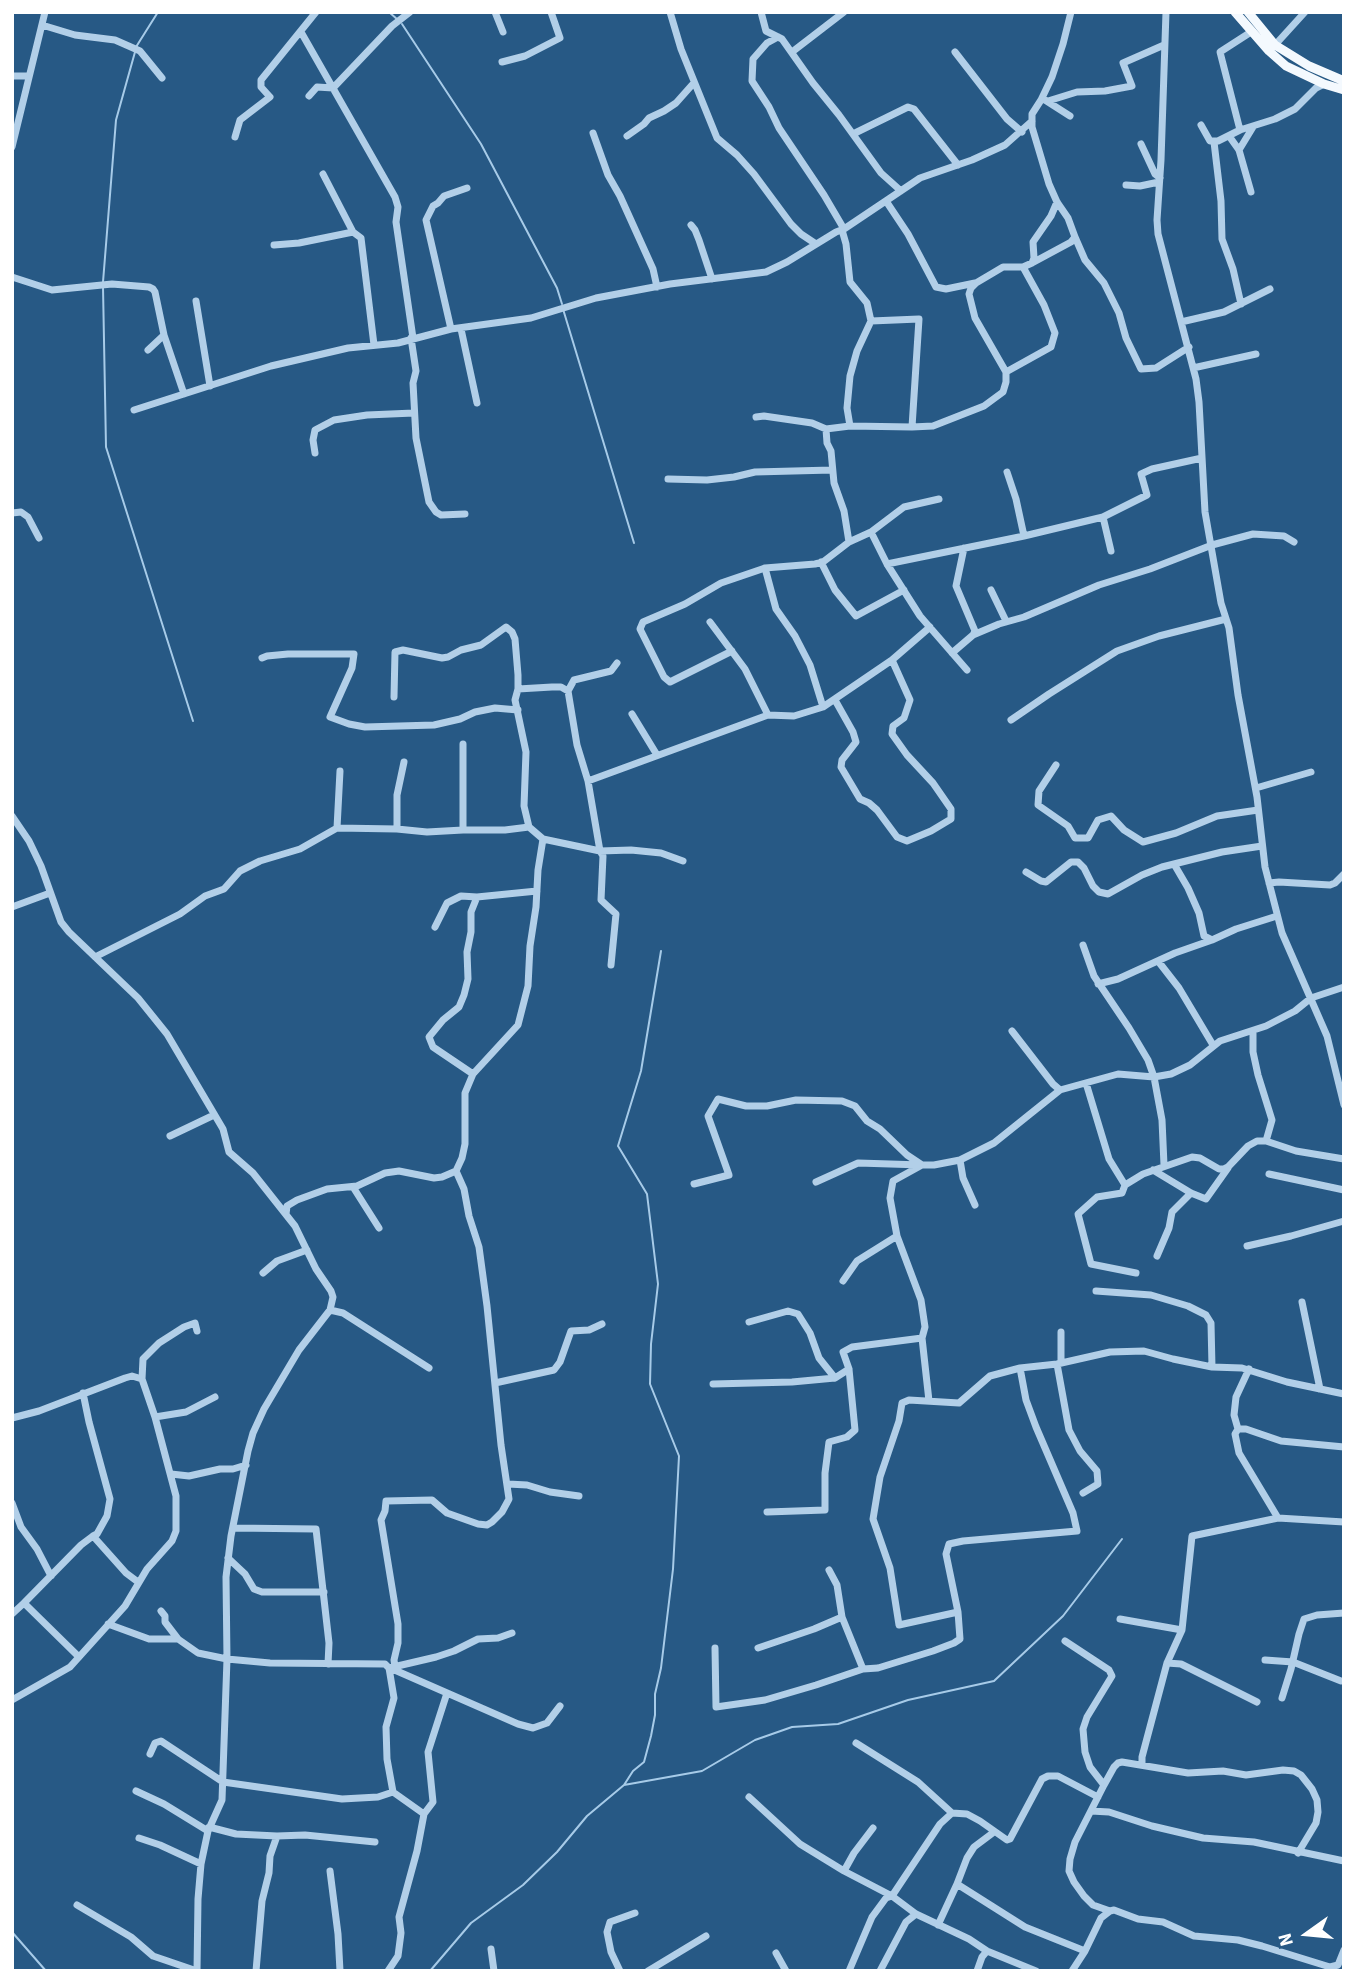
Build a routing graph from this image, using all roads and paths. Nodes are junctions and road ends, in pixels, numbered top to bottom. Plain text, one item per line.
1 (45, 12) edge
2 (316, 12) edge
3 (410, 12) edge
4 (495, 12) edge
5 (551, 12) edge
6 (670, 12) edge
7 (761, 12) edge
8 (844, 12) edge
9 (1070, 12) edge
10 (1166, 12) edge
11 (1235, 12) edge
12 (1248, 12) edge
13 (1306, 12) edge
14 (42, 24) junction
15 (301, 32) junction
16 (503, 32) dead end
17 (1251, 32) junction
18 (778, 37) junction
19 (1276, 45) junction
20 (1164, 46) junction
21 (792, 52) junction
22 (955, 52) dead end
23 (502, 62) dead end
24 (12, 76) edge
25 (28, 76) junction
26 (162, 78) dead end
27 (1344, 81) edge
28 (1324, 84) junction
29 (694, 85) junction
30 (333, 88) junction
31 (1344, 90) edge
32 (309, 96) dead end
33 (1044, 100) junction
34 (1070, 116) dead end
35 (1201, 125) dead end
36 (1027, 127) junction
37 (1253, 127) junction
38 (1240, 130) junction
39 (593, 133) dead end
40 (853, 134) junction
41 (1229, 135) junction
42 (627, 136) dead end
43 (235, 137) dead end
44 (1214, 142) junction
45 (1141, 144) dead end
46 (12, 147) edge
47 (1239, 150) junction
48 (958, 165) junction
49 (323, 174) dead end
50 (1160, 180) junction
51 (1126, 185) dead end
52 (467, 188) dead end
53 (901, 191) junction
54 (1251, 192) dead end
55 (886, 201) junction
56 (1057, 202) junction
57 (691, 225) dead end
58 (843, 230) junction
59 (353, 232) junction
60 (1075, 237) junction
61 (274, 244) dead end
62 (816, 244) junction
63 (1032, 263) junction
64 (1023, 267) junction
65 (12, 277) edge
66 (712, 279) junction
67 (976, 282) junction
68 (657, 286) junction
69 (1270, 289) dead end
70 (196, 301) dead end
71 (1241, 304) junction
72 (871, 321) junction
73 (1181, 322) junction
74 (451, 329) junction
75 (461, 329) junction
76 (164, 335) junction
77 (412, 338) junction
78 (374, 345) junction
79 (1189, 347) junction
80 (148, 350) dead end
81 (1256, 354) dead end
82 (1194, 368) junction
83 (1006, 372) junction
84 (210, 386) junction
85 (184, 394) junction
86 (477, 402) dead end
87 (134, 410) dead end
88 (414, 413) junction
89 (756, 417) dead end
90 (850, 426) junction
91 (912, 428) junction
92 (826, 429) junction
93 (315, 453) dead end
94 (1202, 458) junction
95 (832, 470) junction
96 (1007, 472) dead end
97 (668, 479) dead end
98 (939, 499) dead end
99 (12, 513) edge
100 (466, 514) dead end
101 (1103, 517) junction
102 (871, 532) junction
103 (1024, 536) junction
104 (39, 538) dead end
105 (849, 542) junction
106 (1294, 542) dead end
107 (1212, 545) junction
108 (964, 548) junction
109 (1111, 551) dead end
110 (821, 562) junction
111 (887, 565) junction
112 (765, 568) junction
113 (904, 590) junction
114 (991, 590) dead end
115 (1226, 619) junction
116 (1006, 621) junction
117 (710, 622) dead end
118 (930, 627) junction
119 (973, 635) junction
120 (732, 651) junction
121 (951, 653) junction
122 (262, 658) dead end
123 (892, 660) junction
124 (617, 663) dead end
125 (967, 670) dead end
126 (517, 689) junction
127 (568, 691) junction
128 (394, 697) dead end
129 (835, 700) junction
130 (823, 707) junction
131 (518, 710) junction
132 (632, 714) dead end
133 (768, 715) junction
134 (1012, 720) dead end
135 (463, 744) dead end
136 (657, 755) junction
137 (404, 762) dead end
138 (1056, 765) dead end
139 (340, 771) dead end
140 (1311, 772) dead end
141 (588, 781) junction
142 (1256, 788) junction
143 (1258, 810) junction
144 (12, 816) edge
145 (529, 827) junction
146 (337, 828) junction
147 (397, 829) junction
148 (463, 830) junction
149 (543, 839) junction
150 (1262, 846) junction
151 (600, 851) junction
152 (683, 861) dead end
153 (1174, 864) junction
154 (1026, 872) dead end
155 (1344, 874) edge
156 (1269, 883) junction
157 (537, 891) junction
158 (50, 893) junction
159 (477, 897) junction
160 (12, 907) edge
161 (1277, 916) junction
162 (435, 927) dead end
163 (1212, 940) junction
164 (1083, 945) dead end
165 (95, 957) junction
166 (1157, 961) junction
167 (611, 965) dead end
168 (1098, 984) junction
169 (1344, 988) edge
170 (1311, 998) junction
171 (1012, 1031) dead end
172 (1253, 1031) junction
173 (1213, 1045) junction
174 (1333, 1057) junction
175 (1344, 1058) edge
176 (473, 1074) junction
177 (1154, 1077) junction
178 (1086, 1083) junction
179 (1060, 1090) junction
180 (1344, 1105) edge
181 (214, 1115) junction
182 (170, 1136) dead end
183 (1266, 1141) junction
184 (1344, 1159) edge
185 (960, 1160) junction
186 (922, 1165) junction
187 (1164, 1165) junction
188 (1228, 1167) junction
189 (1153, 1170) junction
190 (456, 1171) junction
191 (1269, 1174) dead end
192 (816, 1182) dead end
193 (694, 1184) dead end
194 (1125, 1185) junction
195 (353, 1186) junction
196 (1344, 1190) edge
197 (1191, 1193) junction
198 (975, 1205) dead end
199 (286, 1214) junction
200 (1344, 1221) edge
201 (379, 1228) dead end
202 (897, 1236) junction
203 (1247, 1246) dead end
204 (307, 1250) junction
205 (1157, 1256) dead end
206 (264, 1273) dead end
207 (1136, 1273) dead end
208 (843, 1281) dead end
209 (1096, 1291) dead end
210 (1302, 1302) dead end
211 (330, 1310) junction
212 (749, 1322) dead end
213 (602, 1324) dead end
214 (197, 1331) dead end
215 (1060, 1332) dead end
216 (922, 1338) junction
217 (1059, 1363) junction
218 (1212, 1367) junction
219 (429, 1368) dead end
220 (1020, 1368) junction
221 (849, 1369) junction
222 (1249, 1369) junction
223 (835, 1378) junction
224 (142, 1379) junction
225 (495, 1383) junction
226 (713, 1384) dead end
227 (1320, 1389) junction
228 (83, 1393) junction
229 (1344, 1394) edge
230 (215, 1397) dead end
231 (929, 1401) junction
232 (155, 1417) junction
233 (12, 1418) edge
234 (1238, 1429) junction
235 (1344, 1447) edge
236 (246, 1465) junction
237 (233, 1469) junction
238 (244, 1476) junction
239 (172, 1478) junction
240 (508, 1484) junction
241 (1083, 1493) dead end
242 (579, 1496) dead end
243 (12, 1503) edge
244 (767, 1512) dead end
245 (15, 1514) edge
246 (1278, 1518) junction
247 (1344, 1522) edge
248 (233, 1528) junction
249 (93, 1536) junction
250 (228, 1558) junction
251 (829, 1570) dead end
252 (51, 1576) junction
253 (138, 1583) junction
254 (324, 1592) junction
255 (24, 1603) junction
256 (160, 1611) dead end
257 (958, 1612) junction
258 (1344, 1613) edge
259 (12, 1614) edge
260 (842, 1617) junction
261 (1120, 1619) dead end
262 (108, 1624) junction
263 (1182, 1630) junction
264 (512, 1633) dead end
265 (178, 1639) junction
266 (1065, 1641) dead end
267 (715, 1648) dead end
268 (758, 1648) dead end
269 (79, 1657) junction
270 (227, 1660) junction
271 (1265, 1660) dead end
272 (1293, 1662) junction
273 (1167, 1663) junction
274 (328, 1664) junction
275 (392, 1668) junction
276 (863, 1669) junction
277 (1341, 1681) dead end
278 (447, 1693) junction
279 (12, 1699) edge
280 (1282, 1699) dead end
281 (1257, 1702) dead end
282 (560, 1706) dead end
283 (856, 1743) dead end
284 (150, 1754) dead end
285 (1142, 1765) junction
286 (223, 1782) junction
287 (1104, 1785) junction
288 (136, 1791) dead end
289 (393, 1791) junction
290 (748, 1797) dead end
291 (1098, 1797) junction
292 (1091, 1811) junction
293 (951, 1813) junction
294 (424, 1814) junction
295 (873, 1828) dead end
296 (209, 1829) junction
297 (994, 1832) junction
298 (277, 1836) junction
299 (139, 1838) dead end
300 (375, 1842) dead end
301 (1298, 1853) junction
302 (1344, 1861) edge
303 (201, 1864) junction
304 (330, 1871) dead end
305 (844, 1871) junction
306 (957, 1884) junction
307 (892, 1896) junction
308 (77, 1906) dead end
309 (1110, 1911) junction
310 (635, 1913) dead end
311 (916, 1914) junction
312 (938, 1925) junction
313 (706, 1937) dead end
314 (491, 1950) dead end
315 (1344, 1950) edge
316 (988, 1951) junction
317 (1085, 1951) junction
318 (776, 1953) dead end
319 (1334, 1969) edge
320 (197, 1971) edge
321 (256, 1971) edge
322 (340, 1971) edge
323 (388, 1971) edge
324 (494, 1971) edge
325 (620, 1971) edge
326 (648, 1971) edge
327 (786, 1971) edge
328 (849, 1971) edge
329 (880, 1971) edge
330 (977, 1971) edge
331 (1036, 1971) edge
332 (1072, 1971) edge

1 - 14 street
2 - 15 street
3 - 30 street
4 - 16 street
5 - 23 street
6 - 29 street
7 - 18 street
8 - 21 street
9 - 33 street
10 - 20 street
11 - 17 main road
12 - 19 main road
13 - 19 street
14 - 25 street
14 - 26 street
15 - 30 street
15 - 43 street
17 - 28 main road
17 - 38 street
18 - 21 street
18 - 58 street
19 - 27 main road
20 - 33 street
20 - 50 street
21 - 40 street
22 - 36 street
24 - 25 street
25 - 46 street
28 - 31 main road
28 - 37 street
29 - 42 street
29 - 62 street
30 - 32 street
30 - 77 street
33 - 34 street
33 - 36 street
35 - 44 street
36 - 48 street
36 - 56 street
37 - 38 street
37 - 47 street
38 - 41 street
39 - 68 street
40 - 48 street
40 - 53 street
41 - 44 street
41 - 47 street
44 - 71 street
45 - 50 street
47 - 54 street
48 - 53 street
49 - 59 street
50 - 51 street
50 - 73 street
52 - 74 street
53 - 55 street
55 - 58 street
55 - 67 street
56 - 60 street
56 - 63 street
57 - 66 street
58 - 62 street
58 - 72 street
59 - 61 street
59 - 78 street
60 - 63 street
60 - 79 street
62 - 66 street
63 - 64 street
64 - 67 street
64 - 83 street
65 - 76 street
66 - 68 street
67 - 83 street
68 - 75 street
69 - 71 street
70 - 84 street
71 - 73 street
72 - 90 street
72 - 91 street
73 - 79 street
74 - 75 street
74 - 77 street
75 - 86 street
76 - 80 street
76 - 85 street
77 - 78 street
77 - 88 street
78 - 84 street
79 - 82 street
81 - 82 street
82 - 94 street
83 - 91 street
84 - 85 street
85 - 87 street
88 - 93 street
88 - 100 street
89 - 92 street
90 - 91 street
90 - 92 street
92 - 95 street
94 - 101 street
94 - 107 street
95 - 97 street
95 - 105 street
96 - 103 street
98 - 102 street
99 - 104 street
101 - 103 street
101 - 109 street
102 - 105 street
102 - 111 street
103 - 108 street
105 - 110 street
106 - 107 street
107 - 115 street
107 - 116 street
108 - 111 street
108 - 119 street
110 - 112 street
110 - 113 street
111 - 113 street
112 - 120 street
112 - 130 street
113 - 118 street
114 - 116 street
115 - 134 street
115 - 142 street
116 - 119 street
117 - 120 street
118 - 121 street
118 - 123 street
119 - 121 street
120 - 133 street
121 - 125 street
122 - 131 street
123 - 129 street
123 - 129 street
124 - 127 street
126 - 127 street
126 - 128 street
126 - 131 street
127 - 141 street
129 - 130 street
130 - 133 street
131 - 145 street
132 - 136 street
133 - 136 street
135 - 148 street
136 - 141 street
137 - 147 street
138 - 143 street
139 - 146 street
140 - 142 street
141 - 151 street
142 - 143 street
143 - 150 street
144 - 158 street
145 - 148 street
145 - 149 street
146 - 147 street
146 - 165 street
147 - 148 street
149 - 151 street
149 - 157 street
150 - 153 street
150 - 156 street
151 - 152 street
151 - 167 street
153 - 154 street
153 - 163 street
155 - 156 street
156 - 161 street
157 - 159 street
157 - 176 street
158 - 160 street
158 - 165 street
159 - 162 street
159 - 176 street
161 - 163 street
161 - 170 street
163 - 166 street
164 - 168 street
165 - 181 street
166 - 168 street
166 - 173 street
168 - 177 street
169 - 170 street
170 - 172 street
170 - 174 street
171 - 179 street
172 - 173 street
172 - 183 street
173 - 177 street
174 - 175 street
174 - 180 street
176 - 190 street
177 - 178 street
177 - 187 street
178 - 179 street
178 - 194 street
179 - 185 street
181 - 182 street
181 - 199 street
183 - 184 street
183 - 188 street
185 - 186 street
185 - 198 street
186 - 192 street
186 - 193 street
186 - 202 street
187 - 188 street
187 - 189 street
188 - 197 street
189 - 194 street
189 - 197 street
190 - 195 street
190 - 225 street
191 - 196 street
194 - 207 street
195 - 199 street
195 - 201 street
197 - 205 street
199 - 204 street
200 - 203 street
202 - 208 street
202 - 216 street
204 - 206 street
204 - 211 street
209 - 218 street
210 - 227 street
211 - 219 street
211 - 236 street
212 - 223 street
213 - 225 street
214 - 224 street
215 - 217 street
216 - 221 street
216 - 231 street
217 - 218 street
217 - 220 street
217 - 241 street
218 - 222 street
220 - 231 street
220 - 257 street
221 - 223 street
221 - 244 street
222 - 227 street
222 - 234 street
223 - 226 street
224 - 228 street
224 - 232 street
225 - 240 street
227 - 229 street
228 - 233 street
228 - 249 street
230 - 232 street
231 - 257 street
232 - 239 street
234 - 235 street
234 - 246 street
236 - 237 street
236 - 238 street
237 - 238 street
237 - 239 street
238 - 248 street
239 - 253 street
240 - 242 street
240 - 275 street
243 - 245 street
245 - 252 street
246 - 247 street
246 - 263 street
248 - 250 street
248 - 254 street
249 - 252 street
249 - 253 street
250 - 254 street
250 - 270 street
251 - 260 street
252 - 255 street
253 - 262 street
254 - 274 street
255 - 259 street
255 - 269 street
256 - 265 street
257 - 276 street
258 - 272 street
260 - 268 street
260 - 276 street
261 - 263 street
262 - 265 street
262 - 269 street
263 - 273 street
264 - 275 street
265 - 270 street
266 - 287 street
267 - 276 street
269 - 279 street
270 - 274 street
270 - 286 street
271 - 272 street
272 - 277 street
272 - 280 street
273 - 281 street
273 - 285 street
274 - 275 street
275 - 278 street
275 - 289 street
278 - 282 street
278 - 294 street
283 - 293 street
284 - 286 street
285 - 287 street
285 - 301 street
286 - 289 street
286 - 296 street
287 - 291 street
288 - 296 street
289 - 294 street
290 - 305 street
291 - 292 street
291 - 297 street
292 - 301 street
292 - 309 street
293 - 297 street
293 - 307 street
294 - 323 street
295 - 305 street
296 - 298 street
296 - 303 street
297 - 306 street
298 - 300 street
298 - 321 street
299 - 303 street
301 - 302 street
303 - 320 street
304 - 322 street
305 - 307 street
306 - 312 street
306 - 317 street
307 - 311 street
307 - 328 street
308 - 320 street
309 - 317 street
309 - 319 street
310 - 325 street
311 - 312 street
311 - 329 street
312 - 316 street
313 - 326 street
314 - 324 street
315 - 319 street
316 - 330 street
316 - 331 street
317 - 332 street
318 - 327 street

